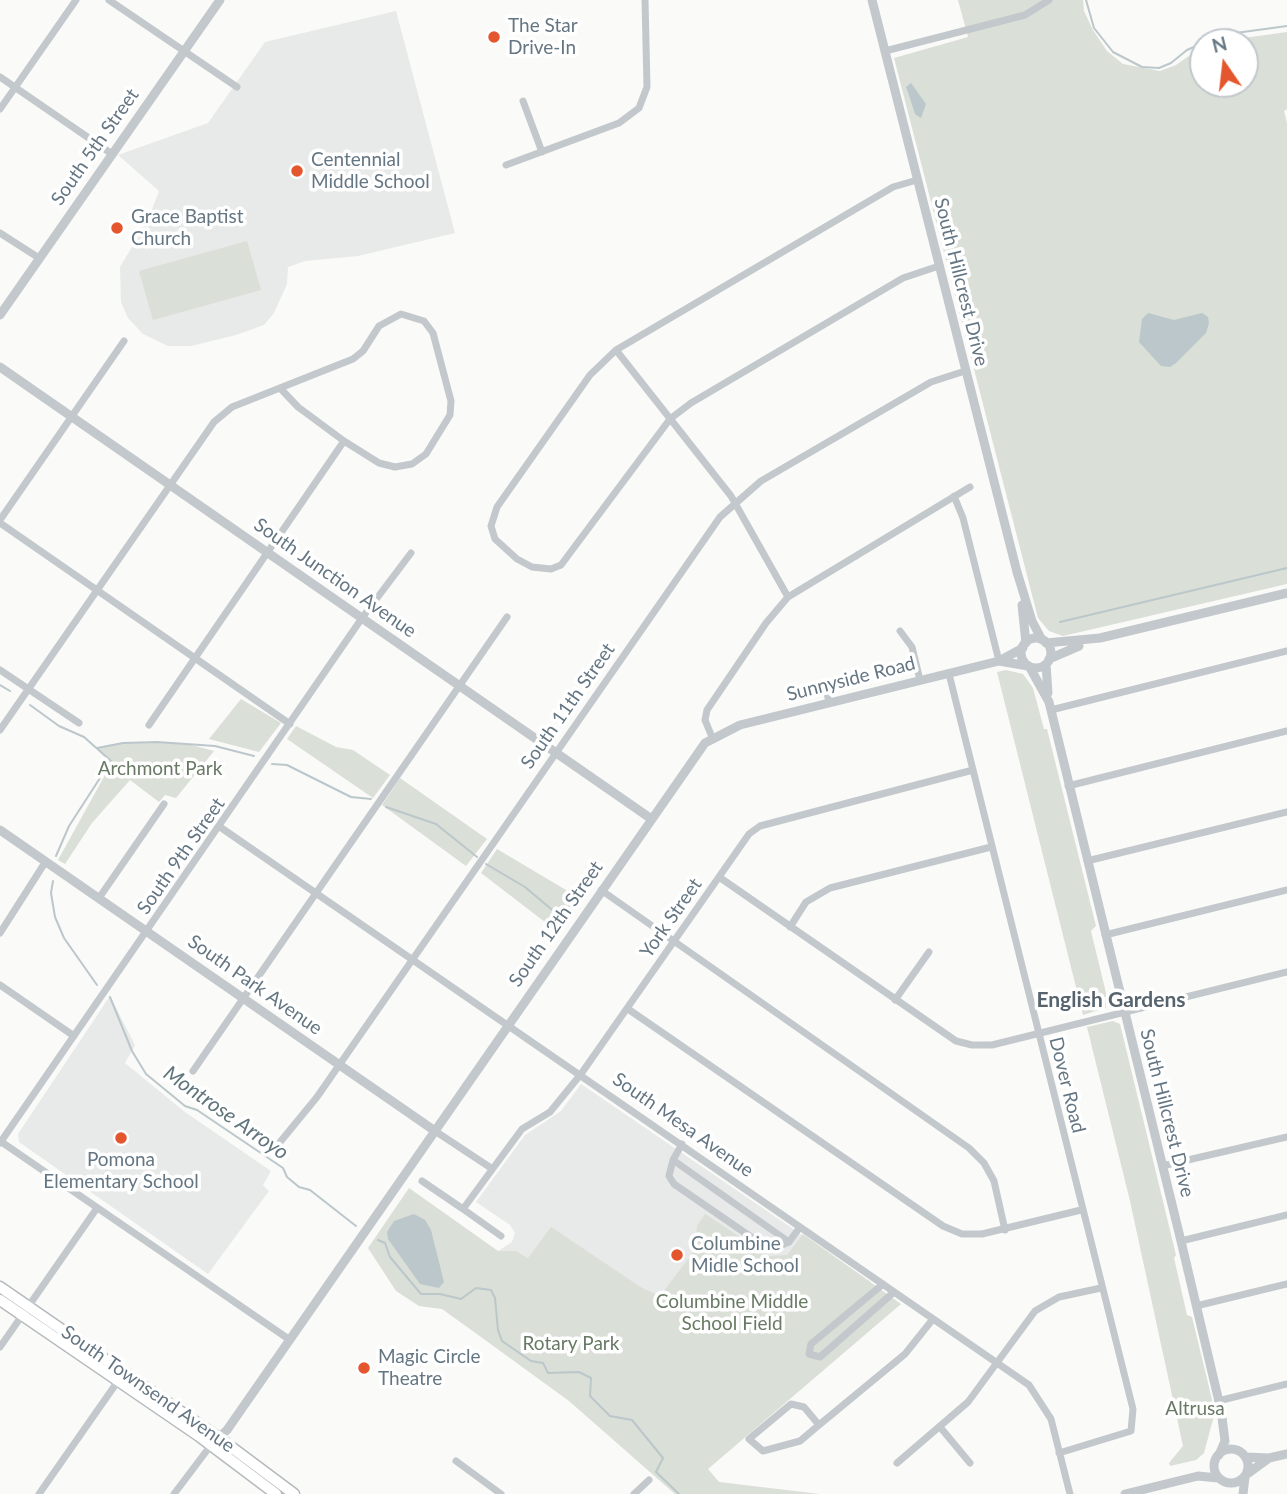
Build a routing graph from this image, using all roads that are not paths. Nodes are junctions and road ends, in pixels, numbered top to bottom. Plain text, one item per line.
1 (76, 0) edge
2 (110, 0) edge
3 (220, 0) edge
4 (645, 0) edge
5 (872, 0) edge
6 (1049, 0) edge
7 (185, 50) junction
8 (885, 51) junction
9 (0, 77) edge
10 (237, 87) dead end
11 (15, 88) junction
12 (523, 101) dead end
13 (0, 109) edge
14 (542, 152) junction
15 (112, 154) junction
16 (506, 165) dead end
17 (917, 180) junction
18 (0, 233) edge
19 (38, 258) junction
20 (939, 266) junction
21 (0, 315) edge
22 (124, 341) dead end
23 (616, 350) junction
24 (0, 367) edge
25 (965, 371) junction
26 (280, 388) junction
27 (71, 417) junction
28 (670, 419) junction
29 (344, 441) junction
30 (170, 485) junction
31 (970, 486) dead end
32 (954, 496) junction
33 (734, 502) junction
34 (0, 521) edge
35 (266, 552) junction
36 (411, 552) dead end
37 (1017, 572) junction
38 (98, 590) junction
39 (1287, 593) edge
40 (788, 597) junction
41 (507, 617) dead end
42 (362, 618) junction
43 (900, 631) dead end
44 (1100, 638) junction
45 (1044, 641) junction
46 (1025, 645) junction
47 (1287, 651) edge
48 (194, 657) junction
49 (999, 661) junction
50 (1048, 662) junction
51 (1029, 666) junction
52 (0, 670) edge
53 (949, 674) junction
54 (920, 680) junction
55 (459, 686) junction
56 (826, 687) dead end
57 (29, 688) junction
58 (830, 703) junction
59 (1050, 706) junction
60 (79, 723) dead end
61 (290, 724) junction
62 (149, 726) dead end
63 (0, 730) edge
64 (1287, 731) edge
65 (712, 737) junction
66 (555, 752) junction
67 (973, 770) junction
68 (1068, 786) junction
69 (164, 804) dead end
70 (1287, 812) edge
71 (650, 818) junction
72 (220, 827) junction
73 (0, 830) edge
74 (991, 847) junction
75 (1087, 861) junction
76 (46, 862) junction
77 (719, 877) junction
78 (601, 890) junction
79 (1287, 890) edge
80 (316, 892) junction
81 (99, 898) junction
82 (790, 926) junction
83 (147, 931) junction
84 (0, 933) edge
85 (1105, 935) junction
86 (674, 942) junction
87 (929, 952) dead end
88 (411, 961) junction
89 (1287, 972) edge
90 (0, 985) edge
91 (243, 998) junction
92 (895, 1000) junction
93 (628, 1009) junction
94 (1124, 1012) junction
95 (507, 1026) junction
96 (1038, 1032) junction
97 (74, 1036) junction
98 (338, 1064) junction
99 (193, 1072) dead end
100 (581, 1074) junction
101 (435, 1131) junction
102 (1287, 1137) edge
103 (0, 1142) edge
104 (682, 1144) junction
105 (276, 1147) dead end
106 (673, 1160) junction
107 (1162, 1166) junction
108 (491, 1168) junction
109 (422, 1181) dead end
110 (97, 1208) junction
111 (463, 1209) junction
112 (1081, 1210) junction
113 (1287, 1215) edge
114 (800, 1227) junction
115 (1005, 1230) junction
116 (501, 1236) dead end
117 (1181, 1241) junction
118 (789, 1242) junction
119 (883, 1284) junction
120 (1287, 1284) edge
121 (0, 1287) edge
122 (1101, 1288) junction
123 (894, 1292) junction
124 (0, 1300) edge
125 (1196, 1306) junction
126 (25, 1310) junction
127 (933, 1319) junction
128 (290, 1340) junction
129 (0, 1347) edge
130 (998, 1363) junction
131 (118, 1381) junction
132 (1287, 1384) edge
133 (1220, 1406) junction
134 (819, 1425) junction
135 (940, 1427) junction
136 (215, 1441) junction
137 (1059, 1453) junction
138 (1287, 1454) edge
139 (1244, 1455) junction
140 (1218, 1456) junction
141 (1269, 1458) junction
142 (456, 1461) dead end
143 (897, 1463) dead end
144 (970, 1463) dead end
145 (1246, 1476) junction
146 (649, 1480) dead end
147 (1182, 1480) junction
148 (1223, 1480) junction
149 (39, 1494) edge
150 (174, 1494) edge
151 (276, 1494) edge
152 (294, 1494) edge
153 (501, 1494) edge
154 (634, 1494) edge
155 (1070, 1494) edge
156 (1125, 1494) edge
157 (1237, 1494) edge
158 (1243, 1494) edge

1 - 11 street
2 - 7 street
3 - 7 street, South 5th Street
4 - 14 street
5 - 8 street, South Hillcrest Drive
6 - 8 street
7 - 10 street
7 - 15 street, South 5th Street
8 - 17 street, South Hillcrest Drive
9 - 11 street
11 - 13 street
11 - 15 street
12 - 14 street
14 - 16 street
15 - 19 street, South 5th Street
17 - 20 street, South Hillcrest Drive
17 - 23 street
18 - 19 street
19 - 21 street, South 5th Street
20 - 25 street, South Hillcrest Drive
20 - 28 street
22 - 27 street
23 - 28 street
23 - 28 street
24 - 27 street, South Junction Avenue
25 - 33 street, South 11th Street
25 - 37 street, South Hillcrest Drive
26 - 29 street
26 - 29 street
26 - 30 street
27 - 30 street, South Junction Avenue
27 - 34 street
28 - 33 street
29 - 35 street
30 - 35 street, South Junction Avenue
30 - 38 street
31 - 32 street
32 - 40 street
32 - 49 street
33 - 40 street
33 - 66 street, South 11th Street
34 - 38 street
35 - 42 street, South Junction Avenue
35 - 48 street
36 - 42 street, South 9th Street
37 - 45 street
37 - 46 street
38 - 48 street
38 - 57 street
39 - 44 street
40 - 65 street
41 - 55 street
42 - 55 street, South Junction Avenue
42 - 61 street, South 9th Street
43 - 54 street
44 - 45 street
44 - 50 street
45 - 46 street
45 - 50 street
46 - 49 street, Sunnyside Road
46 - 51 street
47 - 59 street
48 - 61 street
48 - 62 street
49 - 51 street, Sunnyside Road
49 - 53 street, Sunnyside Road
50 - 51 street
50 - 59 street
51 - 59 street
52 - 57 street
53 - 54 street, Sunnyside Road
53 - 67 street, Dover Road
54 - 58 street, Sunnyside Road
55 - 66 street, South Junction Avenue
55 - 80 street
56 - 58 street
57 - 60 street
57 - 63 street
58 - 65 street, Sunnyside Road
59 - 68 street, South Hillcrest Drive
61 - 72 street, South 9th Street
64 - 68 street
65 - 71 street, South 12th Street
66 - 71 street, South Junction Avenue
66 - 88 street, South 11th Street
67 - 74 street, Dover Road
67 - 77 street, York Street
68 - 75 street, South Hillcrest Drive
69 - 81 street
70 - 75 street
71 - 78 street, South 12th Street
72 - 80 street, South Mesa Avenue
72 - 83 street, South 9th Street
73 - 76 street, South Park Avenue
74 - 82 street
74 - 96 street, Dover Road
75 - 85 street, South Hillcrest Drive
76 - 81 street, South Park Avenue
76 - 84 street
77 - 82 street
77 - 86 street, York Street
78 - 86 street
78 - 95 street, South 12th Street
79 - 85 street
80 - 88 street, South Mesa Avenue
80 - 91 street
81 - 83 street, South Park Avenue
82 - 92 street
83 - 91 street, South Park Avenue
83 - 97 street, South 9th Street
85 - 94 street, South Hillcrest Drive
86 - 93 street, York Street
86 - 115 street
87 - 92 street
88 - 95 street, South Mesa Avenue
88 - 98 street, South 11th Street
89 - 94 street
90 - 97 street
91 - 98 street, South Park Avenue
91 - 99 street
92 - 96 street
93 - 100 street, York Street
93 - 115 street
94 - 96 street
94 - 107 street, South Hillcrest Drive
95 - 100 street, South Mesa Avenue
95 - 101 street, South 12th Street
96 - 112 street, Dover Road
97 - 103 street, South 9th Street
98 - 101 street, South Park Avenue
98 - 105 street, South 11th Street
100 - 104 street, South Mesa Avenue
100 - 108 street, York Street
101 - 108 street, South Park Avenue
101 - 128 street, South 12th Street
102 - 107 street
103 - 110 street
104 - 106 street
104 - 114 street, South Mesa Avenue
106 - 118 street
106 - 118 street
107 - 117 street, South Hillcrest Drive
108 - 111 street, York Street
109 - 111 street
110 - 126 street
110 - 128 street
111 - 116 street
112 - 115 street
112 - 122 street, Dover Road
113 - 117 street
114 - 118 street
114 - 119 street, South Mesa Avenue
117 - 125 street, South Hillcrest Drive
119 - 123 street, South Mesa Avenue
119 - 123 street
120 - 125 street
121 - 126 highway, South Townsend Avenue
122 - 130 street
122 - 137 street, Dover Road
123 - 127 street, South Mesa Avenue
124 - 126 highway, South Townsend Avenue
125 - 133 street, South Hillcrest Drive
126 - 129 street
126 - 131 highway, South Townsend Avenue
126 - 136 highway, South Townsend Avenue
127 - 130 street, South Mesa Avenue
127 - 134 street
128 - 136 street, South 12th Street
130 - 135 street
130 - 137 street, South Mesa Avenue
131 - 136 highway, South Townsend Avenue
131 - 149 street
132 - 133 street
133 - 139 street, South Hillcrest Drive
133 - 140 street, South Hillcrest Drive
134 - 134 street
135 - 143 street
135 - 144 street
136 - 150 street
136 - 151 highway, South Townsend Avenue
136 - 152 highway, South Townsend Avenue
137 - 155 street, South Mesa Avenue
138 - 141 street
139 - 140 street
139 - 141 street
139 - 145 street
140 - 147 street
140 - 148 street
141 - 145 street
142 - 153 street
145 - 148 street
145 - 158 street
146 - 154 street
147 - 148 street
147 - 156 street
148 - 157 street

